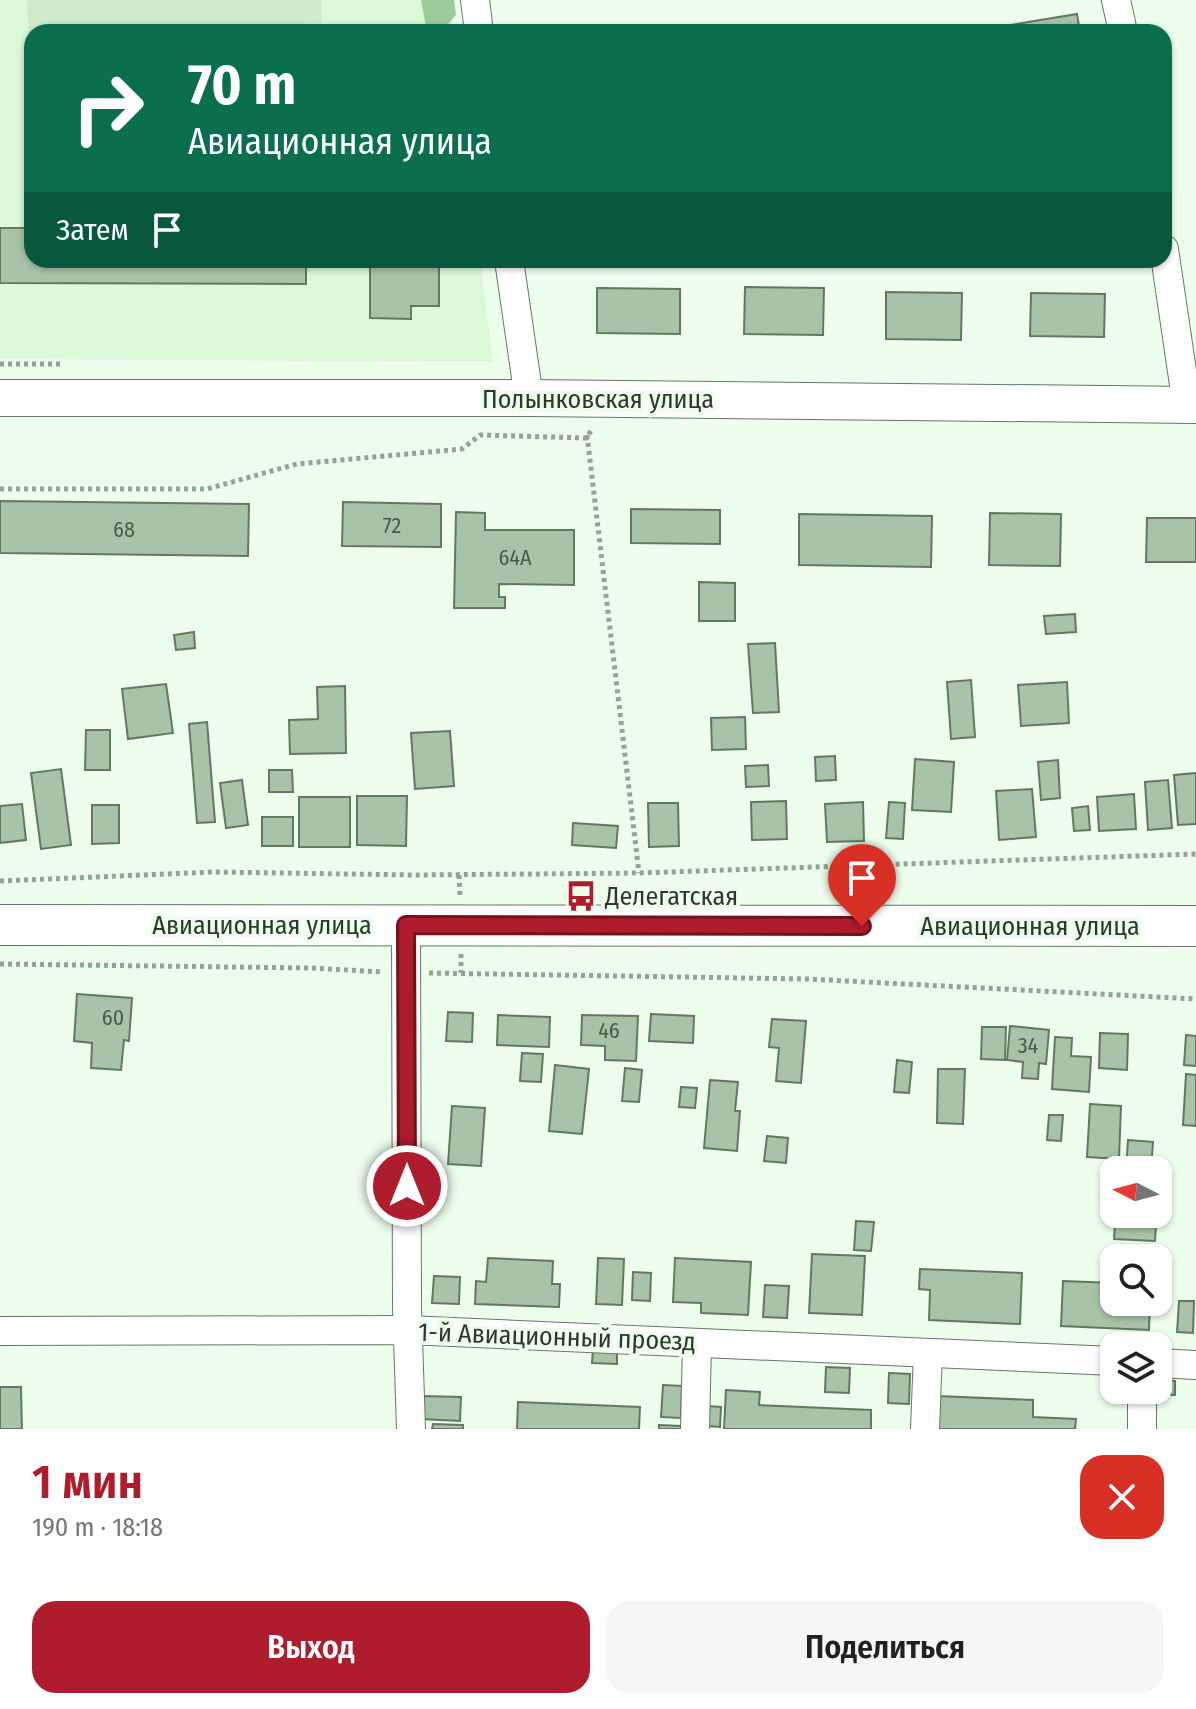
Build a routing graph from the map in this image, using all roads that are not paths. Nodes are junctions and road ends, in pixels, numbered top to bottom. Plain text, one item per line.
1 (475, 0) edge
2 (1116, 0) edge
3 (478, 24) edge
4 (1121, 24) edge
5 (510, 268) edge
6 (1167, 268) edge
7 (0, 398) edge
8 (529, 398) junction
9 (1192, 405) edge
10 (0, 925) edge
11 (406, 925) junction
12 (1196, 926) edge
13 (407, 1330) junction
14 (0, 1331) edge
15 (697, 1343) junction
16 (928, 1353) junction
17 (1100, 1360) edge
18 (1172, 1364) edge
19 (1196, 1365) edge
20 (1142, 1404) edge
21 (411, 1429) edge
22 (695, 1429) edge
23 (925, 1429) edge
24 (1142, 1429) edge

1 - 3 street
2 - 4 street
5 - 8 street
6 - 9 street
7 - 8 street, Полынковская улица
8 - 9 street, Полынковская улица
10 - 11 main road, Авиационная улица
11 - 12 main road, Авиационная улица
11 - 13 street
13 - 14 street, 1-й Авиационный проезд
13 - 15 street, 1-й Авиационный проезд
13 - 21 street
15 - 16 street, 1-й Авиационный проезд
15 - 22 street
16 - 17 street, 1-й Авиационный проезд
16 - 23 street
18 - 19 street
20 - 24 street

